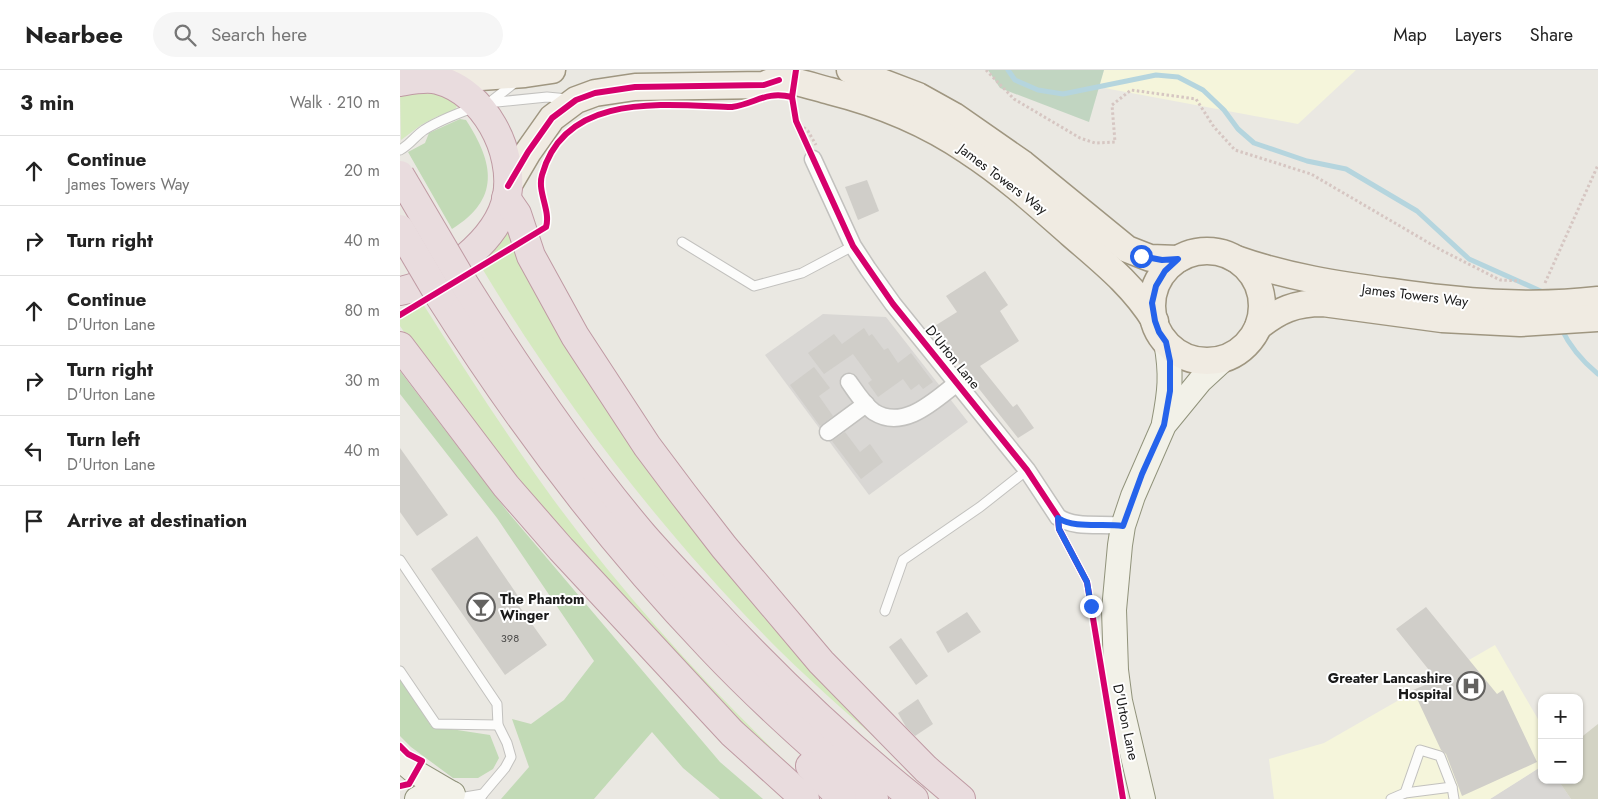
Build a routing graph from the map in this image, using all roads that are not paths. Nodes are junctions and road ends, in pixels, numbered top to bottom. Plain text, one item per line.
1 (552, 70) edge
2 (850, 70) edge
3 (525, 74) junction
4 (432, 76) edge
5 (672, 78) edge
6 (400, 82) edge
7 (576, 100) junction
8 (483, 105) junction
9 (400, 150) edge
10 (813, 159) road end
11 (400, 175) edge
12 (507, 192) junction
13 (400, 229) edge
14 (682, 242) dead end
15 (853, 246) junction
16 (1178, 259) junction
17 (1236, 259) junction
18 (400, 291) edge
19 (1595, 312) edge
20 (1258, 327) junction
21 (1161, 332) junction
22 (400, 346) edge
23 (1225, 358) junction
24 (849, 382) dead end
25 (958, 383) junction
26 (866, 404) junction
27 (1164, 425) junction
28 (828, 432) dead end
29 (540, 446) junction
30 (1027, 470) junction
31 (1123, 526) junction
32 (400, 560) edge
33 (885, 611) dead end
34 (400, 671) edge
35 (498, 725) junction
36 (400, 759) edge
37 (1452, 787) junction
38 (400, 792) edge
39 (1405, 794) junction
40 (467, 797) edge
41 (402, 799) edge
42 (417, 799) edge
43 (805, 799) edge
44 (842, 799) edge
45 (874, 799) edge
46 (914, 799) edge
47 (961, 799) edge
48 (1143, 799) edge
49 (1391, 799) edge
50 (1454, 799) edge

1 - 3 main road
2 - 16 main road, James Towers Way
3 - 4 main road
3 - 8 lane
4 - 6 highway
4 - 8 highway
5 - 7 main road, James Towers Way
5 - 21 main road, James Towers Way
7 - 8 lane
7 - 12 main road
8 - 9 lane
8 - 12 highway
10 - 15 street, D'Urton Lane
11 - 46 highway, bridge
12 - 18 highway
12 - 47 highway
13 - 29 highway, bridge
14 - 15 lane
15 - 25 street, D'Urton Lane
16 - 17 main road
16 - 21 main road
17 - 19 main road, James Towers Way
17 - 20 main road
19 - 20 main road, James Towers Way
20 - 23 main road
21 - 23 main road
21 - 27 street, D'Urton Lane
22 - 43 highway
23 - 27 street, D'Urton Lane
24 - 26 street
25 - 26 street
25 - 30 street, D'Urton Lane
26 - 28 street
27 - 31 street, D'Urton Lane
29 - 44 highway
29 - 45 highway
30 - 31 street, D'Urton Lane
30 - 33 lane
31 - 48 street, D'Urton Lane
32 - 35 lane
34 - 35 lane
35 - 40 lane
36 - 40 street
37 - 39 lane
37 - 39 lane
37 - 50 lane
38 - 41 street
39 - 49 lane
40 - 42 street

